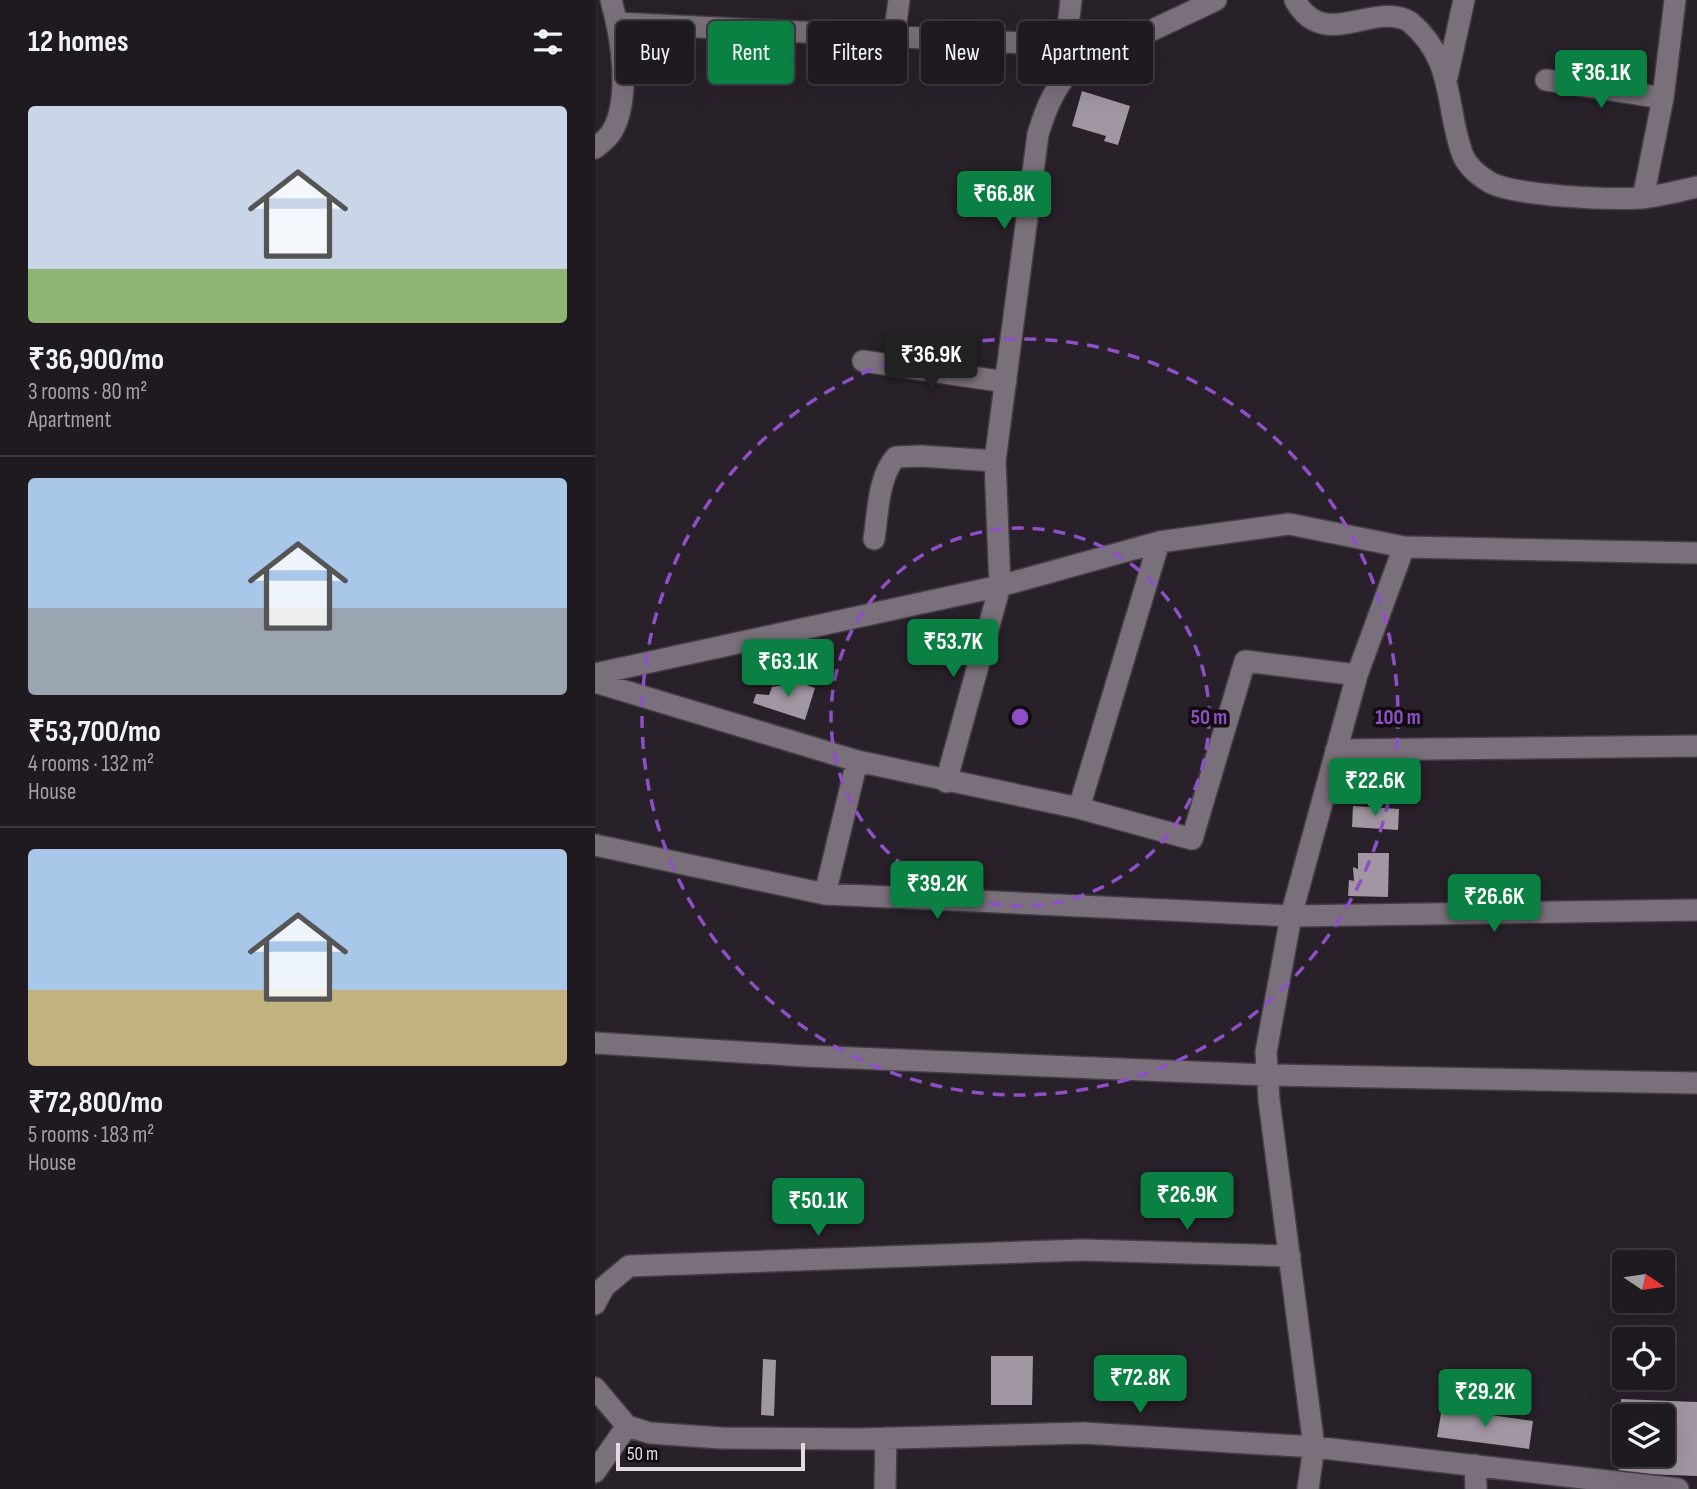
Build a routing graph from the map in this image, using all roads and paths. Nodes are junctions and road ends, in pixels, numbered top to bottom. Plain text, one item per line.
1 (611, 0) edge
2 (899, 0) edge
3 (1071, 0) edge
4 (1216, 0) edge
5 (1295, 0) edge
6 (1464, 0) edge
7 (1675, 0) edge
8 (616, 21) edge
9 (896, 21) edge
10 (1069, 21) edge
11 (694, 27) edge
12 (1153, 30) edge
13 (808, 33) edge
14 (907, 38) edge
15 (1018, 43) edge
16 (1447, 77) junction
17 (1546, 80) dead end
18 (622, 84) edge
19 (1060, 84) edge
20 (1663, 98) junction
21 (595, 148) edge
22 (1697, 187) edge
23 (1643, 198) junction
24 (863, 361) dead end
25 (1006, 382) junction
26 (995, 461) junction
27 (874, 540) dead end
28 (1159, 542) junction
29 (1404, 547) junction
30 (1697, 553) edge
31 (1000, 586) junction
32 (595, 674) edge
33 (1357, 676) junction
34 (595, 682) edge
35 (1697, 746) edge
36 (1336, 750) junction
37 (857, 761) junction
38 (946, 782) junction
39 (1079, 808) junction
40 (595, 845) edge
41 (825, 894) junction
42 (1697, 910) edge
43 (1291, 915) junction
44 (595, 1043) edge
45 (1268, 1075) junction
46 (1697, 1083) edge
47 (1290, 1256) junction
48 (595, 1304) edge
49 (595, 1387) edge
50 (627, 1426) junction
51 (886, 1438) junction
52 (1314, 1447) junction
53 (1475, 1465) junction
54 (595, 1472) edge
55 (885, 1489) edge
56 (1308, 1489) edge
57 (1476, 1489) edge
58 (1678, 1489) edge

1 - 8 street
2 - 9 street
3 - 10 street
4 - 12 street
5 - 16 street
6 - 16 street
7 - 20 street
11 - 13 street
14 - 15 street
16 - 23 street
17 - 20 street
18 - 21 street
19 - 25 street
20 - 23 street
22 - 23 street
24 - 25 street
25 - 26 street
26 - 27 street
26 - 31 street
28 - 29 street
28 - 31 street
28 - 39 street
29 - 30 street
29 - 33 street
31 - 32 street
31 - 38 street
33 - 36 street
33 - 39 street
34 - 37 street
35 - 36 street
36 - 43 street
37 - 38 street
37 - 41 street
38 - 39 street
40 - 41 street
41 - 43 street
42 - 43 street
43 - 45 street
44 - 45 street
45 - 46 street
45 - 47 street
47 - 48 street
47 - 52 street
49 - 50 street
50 - 51 street
50 - 54 street
51 - 52 street
51 - 55 street
52 - 53 street
52 - 56 street
53 - 57 street
53 - 58 street

